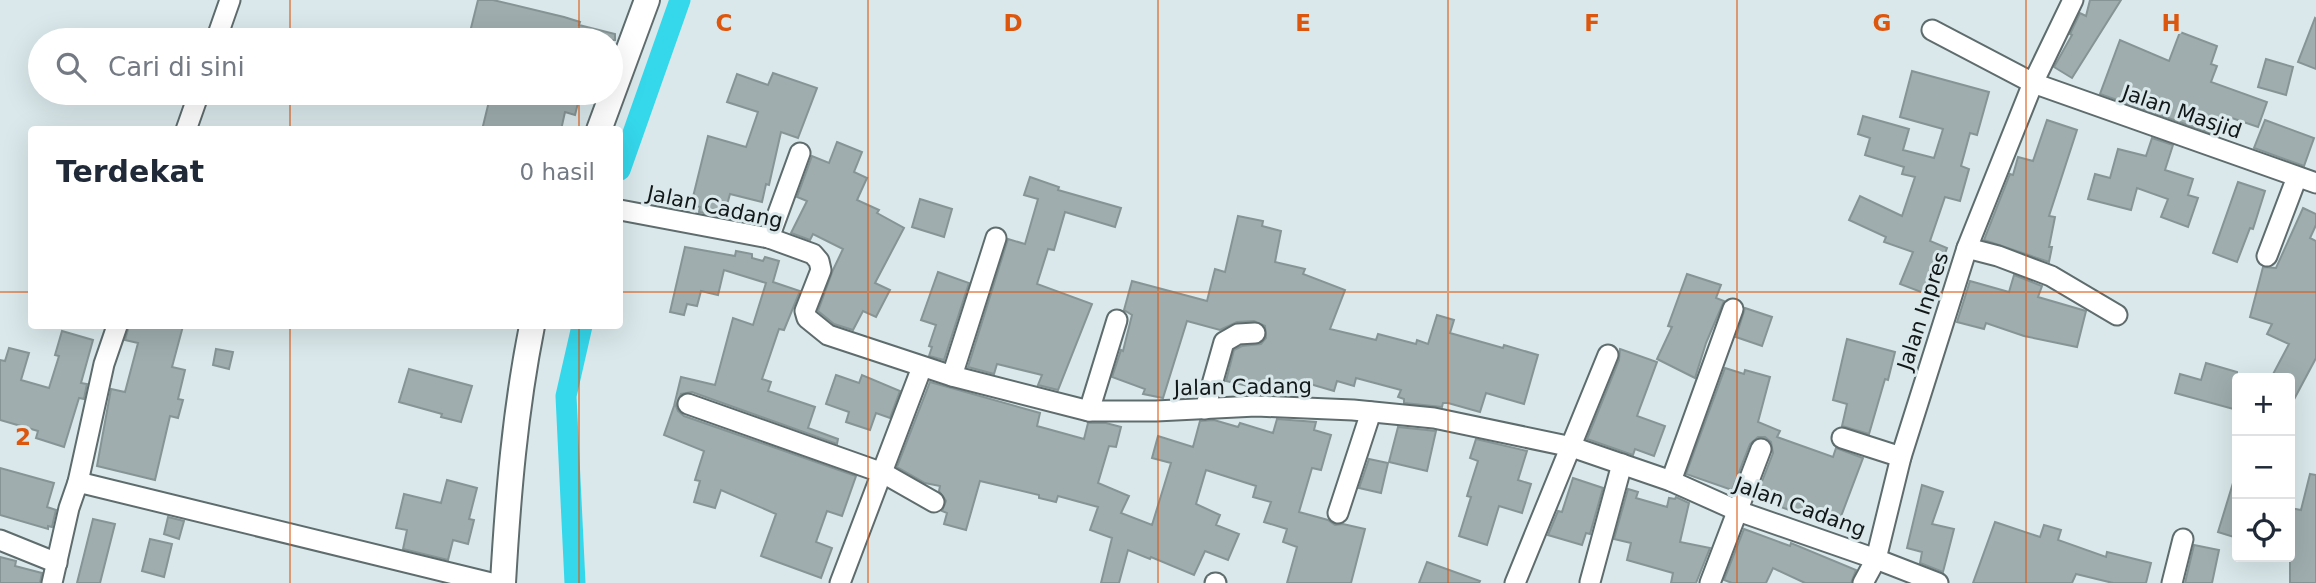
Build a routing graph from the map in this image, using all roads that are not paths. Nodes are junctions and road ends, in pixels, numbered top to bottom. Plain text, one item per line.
1 (230, 0) edge
2 (647, 0) edge
3 (2073, 0) edge
4 (220, 28) edge
5 (1932, 30) dead end
6 (623, 65) edge
7 (2033, 83) junction
8 (195, 105) edge
9 (608, 105) edge
10 (187, 126) edge
11 (600, 126) edge
12 (800, 153) dead end
13 (2297, 177) junction
14 (2316, 183) edge
15 (623, 212) edge
16 (769, 237) junction
17 (996, 238) dead end
18 (1967, 248) junction
19 (2267, 256) dead end
20 (1733, 309) dead end
21 (2117, 315) dead end
22 (1117, 320) dead end
23 (116, 329) edge
24 (531, 329) edge
25 (1255, 333) dead end
26 (1608, 355) dead end
27 (922, 367) junction
28 (951, 376) junction
29 (688, 404) dead end
30 (1205, 409) junction
31 (1089, 411) junction
32 (1371, 412) junction
33 (1842, 438) dead end
34 (1572, 447) junction
35 (1761, 449) dead end
36 (1900, 457) junction
37 (1622, 464) junction
38 (883, 473) junction
39 (1671, 481) junction
40 (78, 482) junction
41 (934, 502) dead end
42 (1738, 511) junction
43 (1338, 513) dead end
44 (2183, 539) dead end
45 (0, 540) edge
46 (1876, 559) junction
47 (57, 563) junction
48 (1590, 582) edge
49 (52, 583) edge
50 (491, 583) edge
51 (503, 583) edge
52 (840, 583) edge
53 (1515, 583) edge
54 (1710, 583) edge
55 (1863, 583) edge
56 (1938, 583) edge
57 (2172, 583) edge

1 - 4 street
2 - 6 street
3 - 7 street, Jalan Inpres
5 - 7 street, Jalan Masjid
7 - 13 street, Jalan Masjid
7 - 18 street, Jalan Inpres
8 - 10 street
9 - 11 street
12 - 16 street
13 - 14 street, Jalan Masjid
13 - 19 street
15 - 16 street, Jalan Cadang
16 - 27 street, Jalan Cadang
17 - 28 street
18 - 21 street
18 - 36 street, Jalan Inpres
20 - 39 street
22 - 31 street
23 - 40 street
24 - 51 street
25 - 30 street
26 - 34 street
27 - 28 street, Jalan Cadang
27 - 38 street
28 - 31 street, Jalan Cadang
29 - 38 street
30 - 31 street, Jalan Cadang
30 - 32 street, Jalan Cadang
32 - 34 street, Jalan Cadang
32 - 43 street
33 - 36 street
34 - 37 street, Jalan Cadang
34 - 53 street
35 - 42 street
36 - 46 street, Jalan Inpres
37 - 39 street, Jalan Cadang
37 - 48 street
38 - 41 street
38 - 52 street
39 - 42 street, Jalan Cadang
40 - 47 street
40 - 50 street
42 - 46 street, Jalan Cadang
42 - 54 street
44 - 57 street
45 - 47 street
46 - 55 street, Jalan Inpres
46 - 56 street, Jalan Cadang
47 - 49 street

